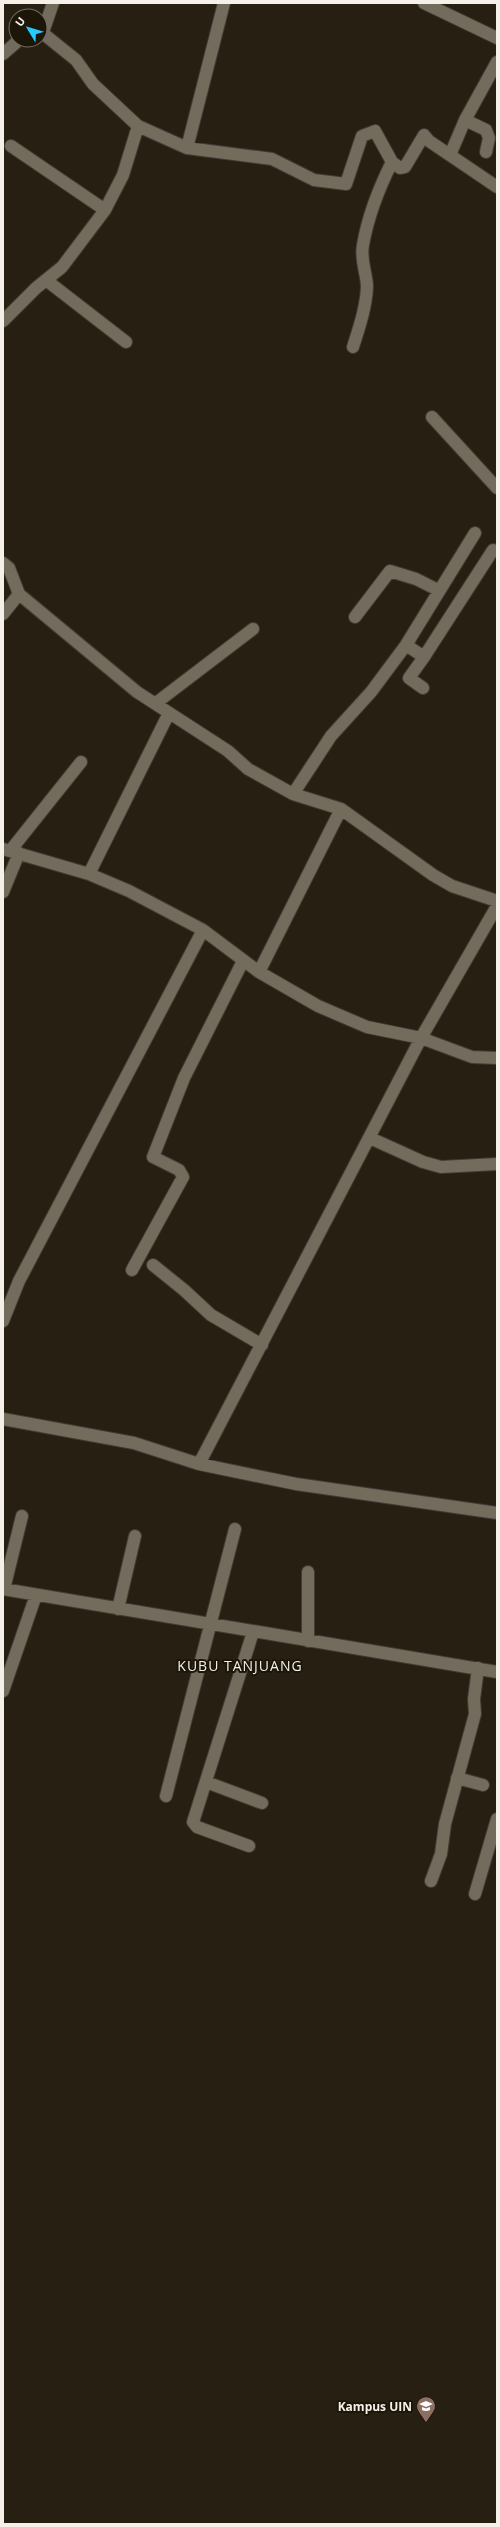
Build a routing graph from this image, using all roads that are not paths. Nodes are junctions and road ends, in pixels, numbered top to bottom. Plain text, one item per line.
1 (53, 3) edge
2 (224, 3) edge
3 (424, 3) edge
4 (48, 16) edge
5 (48, 37) edge
6 (497, 38) edge
7 (497, 62) edge
8 (465, 120) junction
9 (138, 126) junction
10 (11, 146) dead end
11 (187, 148) junction
12 (486, 152) dead end
13 (450, 155) junction
14 (392, 162) junction
15 (497, 187) edge
16 (105, 210) junction
17 (46, 280) junction
18 (3, 321) edge
19 (126, 342) dead end
20 (353, 347) dead end
21 (432, 417) dead end
22 (497, 488) edge
23 (475, 533) dead end
24 (493, 550) dead end
25 (5, 569) edge
26 (438, 590) junction
27 (19, 594) junction
28 (3, 614) edge
29 (356, 617) dead end
30 (253, 629) dead end
31 (406, 645) junction
32 (424, 657) junction
33 (423, 688) dead end
34 (156, 703) junction
35 (169, 713) junction
36 (81, 762) dead end
37 (293, 794) junction
38 (341, 809) junction
39 (10, 851) edge
40 (89, 874) junction
41 (3, 892) edge
42 (497, 902) edge
43 (497, 906) edge
44 (203, 930) junction
45 (243, 961) junction
46 (259, 972) junction
47 (421, 1038) junction
48 (497, 1058) edge
49 (370, 1138) junction
50 (497, 1164) edge
51 (153, 1265) dead end
52 (132, 1270) dead end
53 (3, 1321) edge
54 (262, 1345) junction
55 (3, 1419) edge
56 (199, 1464) junction
57 (497, 1512) edge
58 (22, 1516) dead end
59 (235, 1529) dead end
60 (135, 1536) dead end
61 (308, 1572) dead end
62 (3, 1589) edge
63 (36, 1595) junction
64 (118, 1609) junction
65 (210, 1625) junction
66 (253, 1632) junction
67 (308, 1641) junction
68 (478, 1668) junction
69 (497, 1672) edge
70 (3, 1691) edge
71 (457, 1778) junction
72 (206, 1782) junction
73 (483, 1785) dead end
74 (166, 1796) dead end
75 (262, 1803) dead end
76 (497, 1819) edge
77 (249, 1846) dead end
78 (431, 1881) dead end
79 (475, 1894) dead end

1 - 4 street
2 - 11 street
3 - 6 street
5 - 9 street
7 - 8 street
8 - 12 street
8 - 13 street
9 - 11 street
9 - 16 street
10 - 16 street
11 - 14 street
13 - 14 street
13 - 15 street
14 - 20 street
16 - 17 street
17 - 18 street
17 - 19 street
21 - 22 street
23 - 26 street
24 - 32 street
25 - 27 street
26 - 29 street
26 - 31 street
27 - 28 street
27 - 34 street
30 - 34 street
31 - 32 street
31 - 37 street
32 - 33 street
34 - 35 street
35 - 37 street
35 - 40 street
36 - 39 street
37 - 38 street
38 - 42 street
38 - 46 street
39 - 40 street
39 - 41 street
40 - 44 street
43 - 47 street
44 - 45 street
44 - 53 street
45 - 46 street
45 - 52 street
46 - 47 street
47 - 48 street
47 - 49 street
49 - 50 street
49 - 54 street
51 - 54 street
54 - 56 street
55 - 56 street
56 - 57 street
58 - 62 street
59 - 65 street
60 - 64 street
61 - 67 street
62 - 63 street
63 - 64 street
63 - 70 street
64 - 65 street
65 - 66 street
65 - 74 street
66 - 67 street
66 - 72 street
67 - 68 street
68 - 69 street
68 - 71 street
71 - 73 street
71 - 78 street
72 - 75 street
72 - 77 street
76 - 79 street

